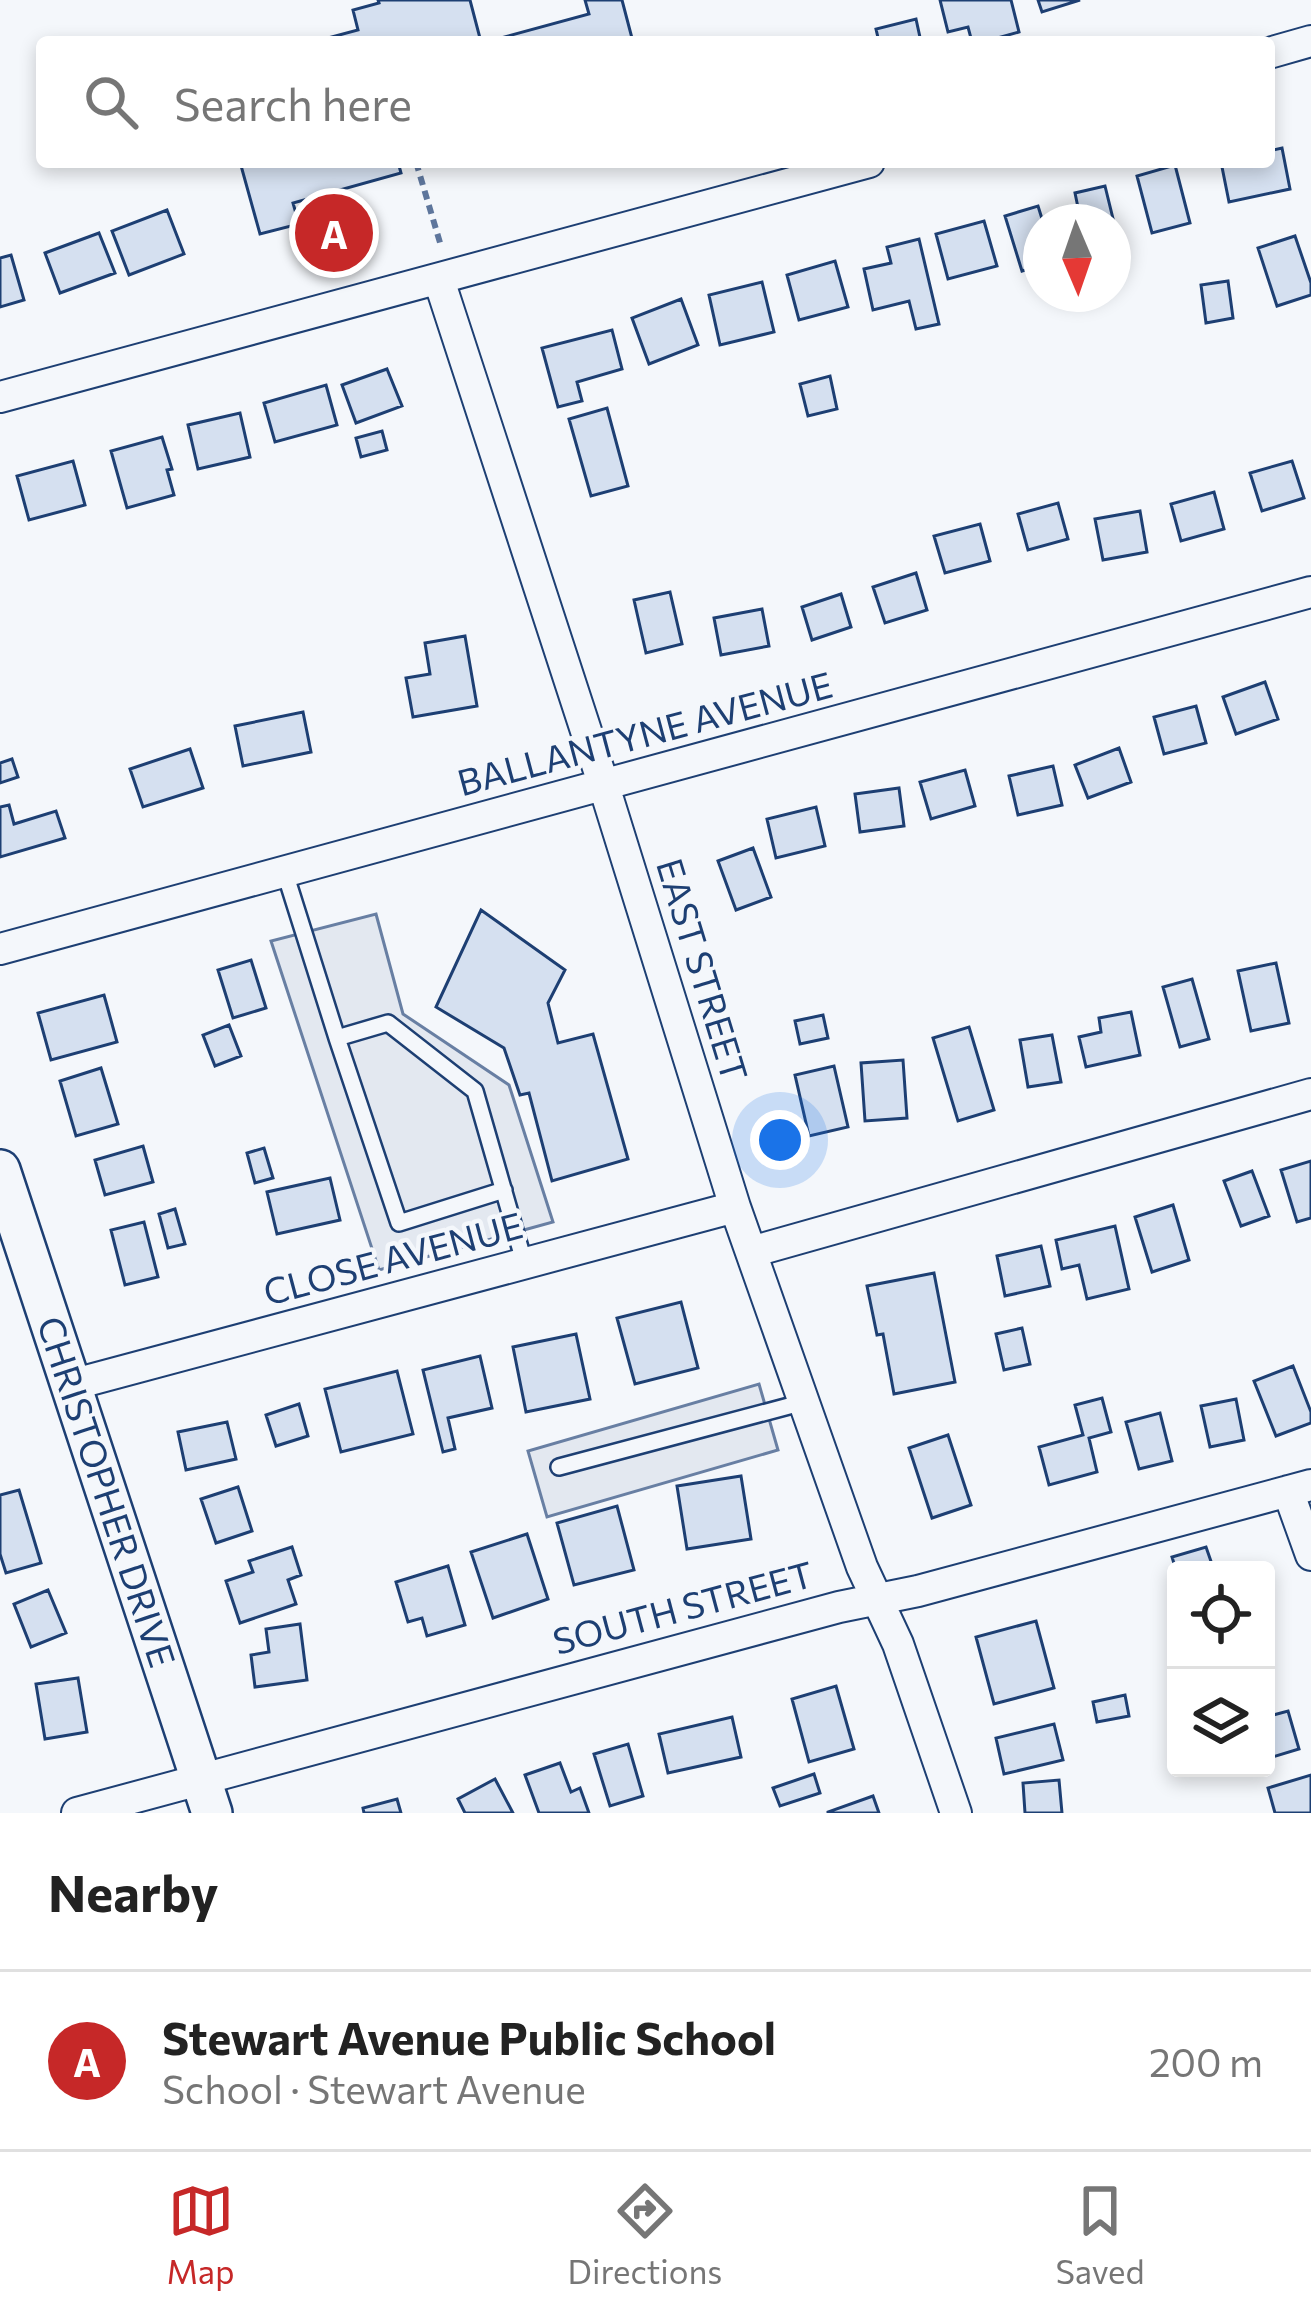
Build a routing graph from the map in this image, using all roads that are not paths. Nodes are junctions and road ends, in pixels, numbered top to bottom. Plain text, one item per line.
1 (1311, 41) edge
2 (1275, 50) edge
3 (847, 168) edge
4 (439, 280) junction
5 (0, 397) edge
6 (1311, 592) edge
7 (604, 786) junction
8 (285, 873) junction
9 (0, 949) edge
10 (337, 1038) junction
11 (1311, 1094) edge
12 (0, 1170) edge
13 (504, 1190) junction
14 (735, 1207) junction
15 (752, 1252) junction
16 (525, 1265) junction
17 (71, 1385) junction
18 (804, 1402) junction
19 (559, 1467) dead end
20 (1299, 1488) edge
21 (1311, 1555) edge
22 (877, 1600) junction
23 (207, 1796) edge
24 (77, 1813) edge
25 (956, 1813) edge

1 - 2 street
3 - 4 street
4 - 5 street
4 - 7 street, EAST STREET
6 - 7 street, BALLANTYNE AVENUE
7 - 8 street, BALLANTYNE AVENUE
7 - 14 street, EAST STREET
8 - 9 street, BALLANTYNE AVENUE
8 - 10 lane
10 - 13 lane
10 - 13 lane
11 - 15 street
12 - 17 street, CHRISTOPHER DRIVE
13 - 16 lane
14 - 15 street, EAST STREET
14 - 16 street, CLOSE AVENUE
15 - 18 street, EAST STREET
16 - 17 street, CLOSE AVENUE
17 - 23 street, CHRISTOPHER DRIVE
18 - 19 lane
18 - 22 street, EAST STREET
20 - 21 street
20 - 22 street, SOUTH STREET
22 - 23 street, SOUTH STREET
22 - 25 street, EAST STREET
23 - 24 street, SOUTH STREET

